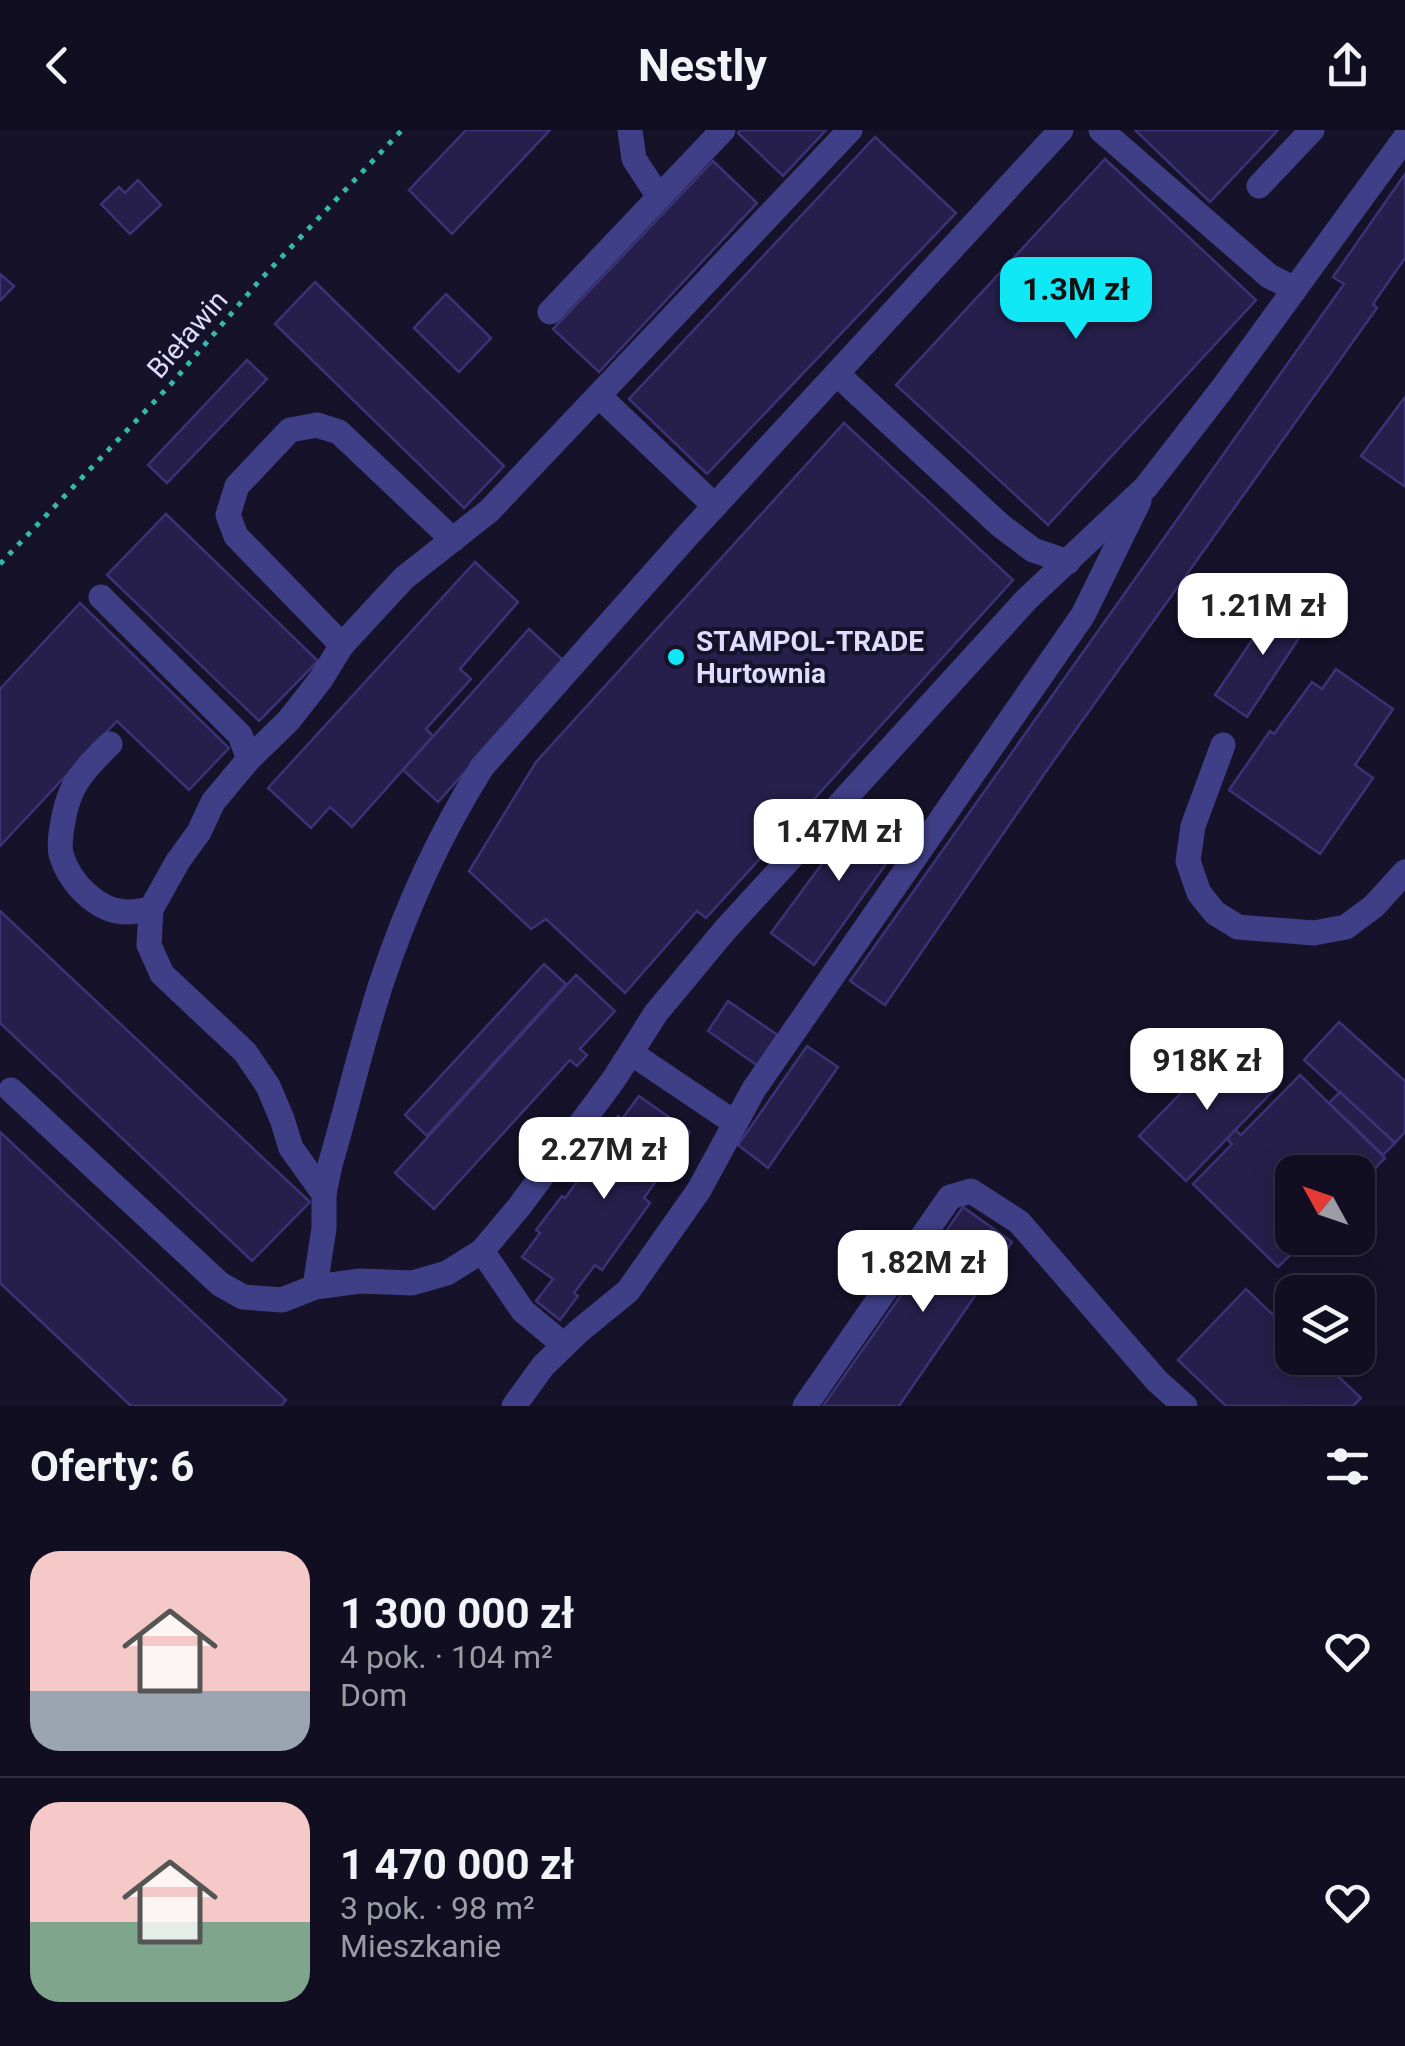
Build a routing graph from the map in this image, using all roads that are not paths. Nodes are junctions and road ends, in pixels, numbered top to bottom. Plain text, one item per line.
1 (630, 130) edge
2 (724, 130) edge
3 (850, 130) edge
4 (1027, 130) edge
5 (1061, 130) edge
6 (1102, 130) edge
7 (1312, 130) edge
8 (1405, 138) edge
9 (1034, 160) junction
10 (1260, 186) dead end
11 (659, 197) junction
12 (1295, 289) junction
13 (550, 312) dead end
14 (837, 374) junction
15 (599, 396) junction
16 (1146, 488) junction
17 (715, 506) junction
18 (454, 540) junction
19 (1068, 562) junction
20 (100, 596) dead end
21 (342, 644) junction
22 (110, 744) dead end
23 (1223, 745) dead end
24 (249, 759) junction
25 (1405, 872) edge
26 (150, 908) junction
27 (631, 1052) junction
28 (11, 1090) dead end
29 (735, 1123) junction
30 (324, 1194) junction
31 (482, 1251) junction
32 (315, 1286) junction
33 (564, 1346) junction
34 (514, 1406) edge
35 (805, 1406) edge
36 (1185, 1406) edge

1 - 11 street
2 - 11 street
3 - 15 street
4 - 9 street
5 - 9 street
6 - 12 street
7 - 10 street
8 - 12 street
9 - 14 street
11 - 13 street
12 - 16 street
14 - 17 street
14 - 19 street
15 - 17 street
15 - 18 street
16 - 19 street
16 - 29 street
17 - 30 street
18 - 21 street
18 - 21 street
19 - 27 street
20 - 24 street
21 - 24 street
22 - 26 street
23 - 25 street
24 - 26 street
26 - 30 street
27 - 29 street
27 - 31 street
28 - 32 street
29 - 33 street
30 - 32 street
31 - 32 street
31 - 33 street
33 - 34 street
35 - 36 street

